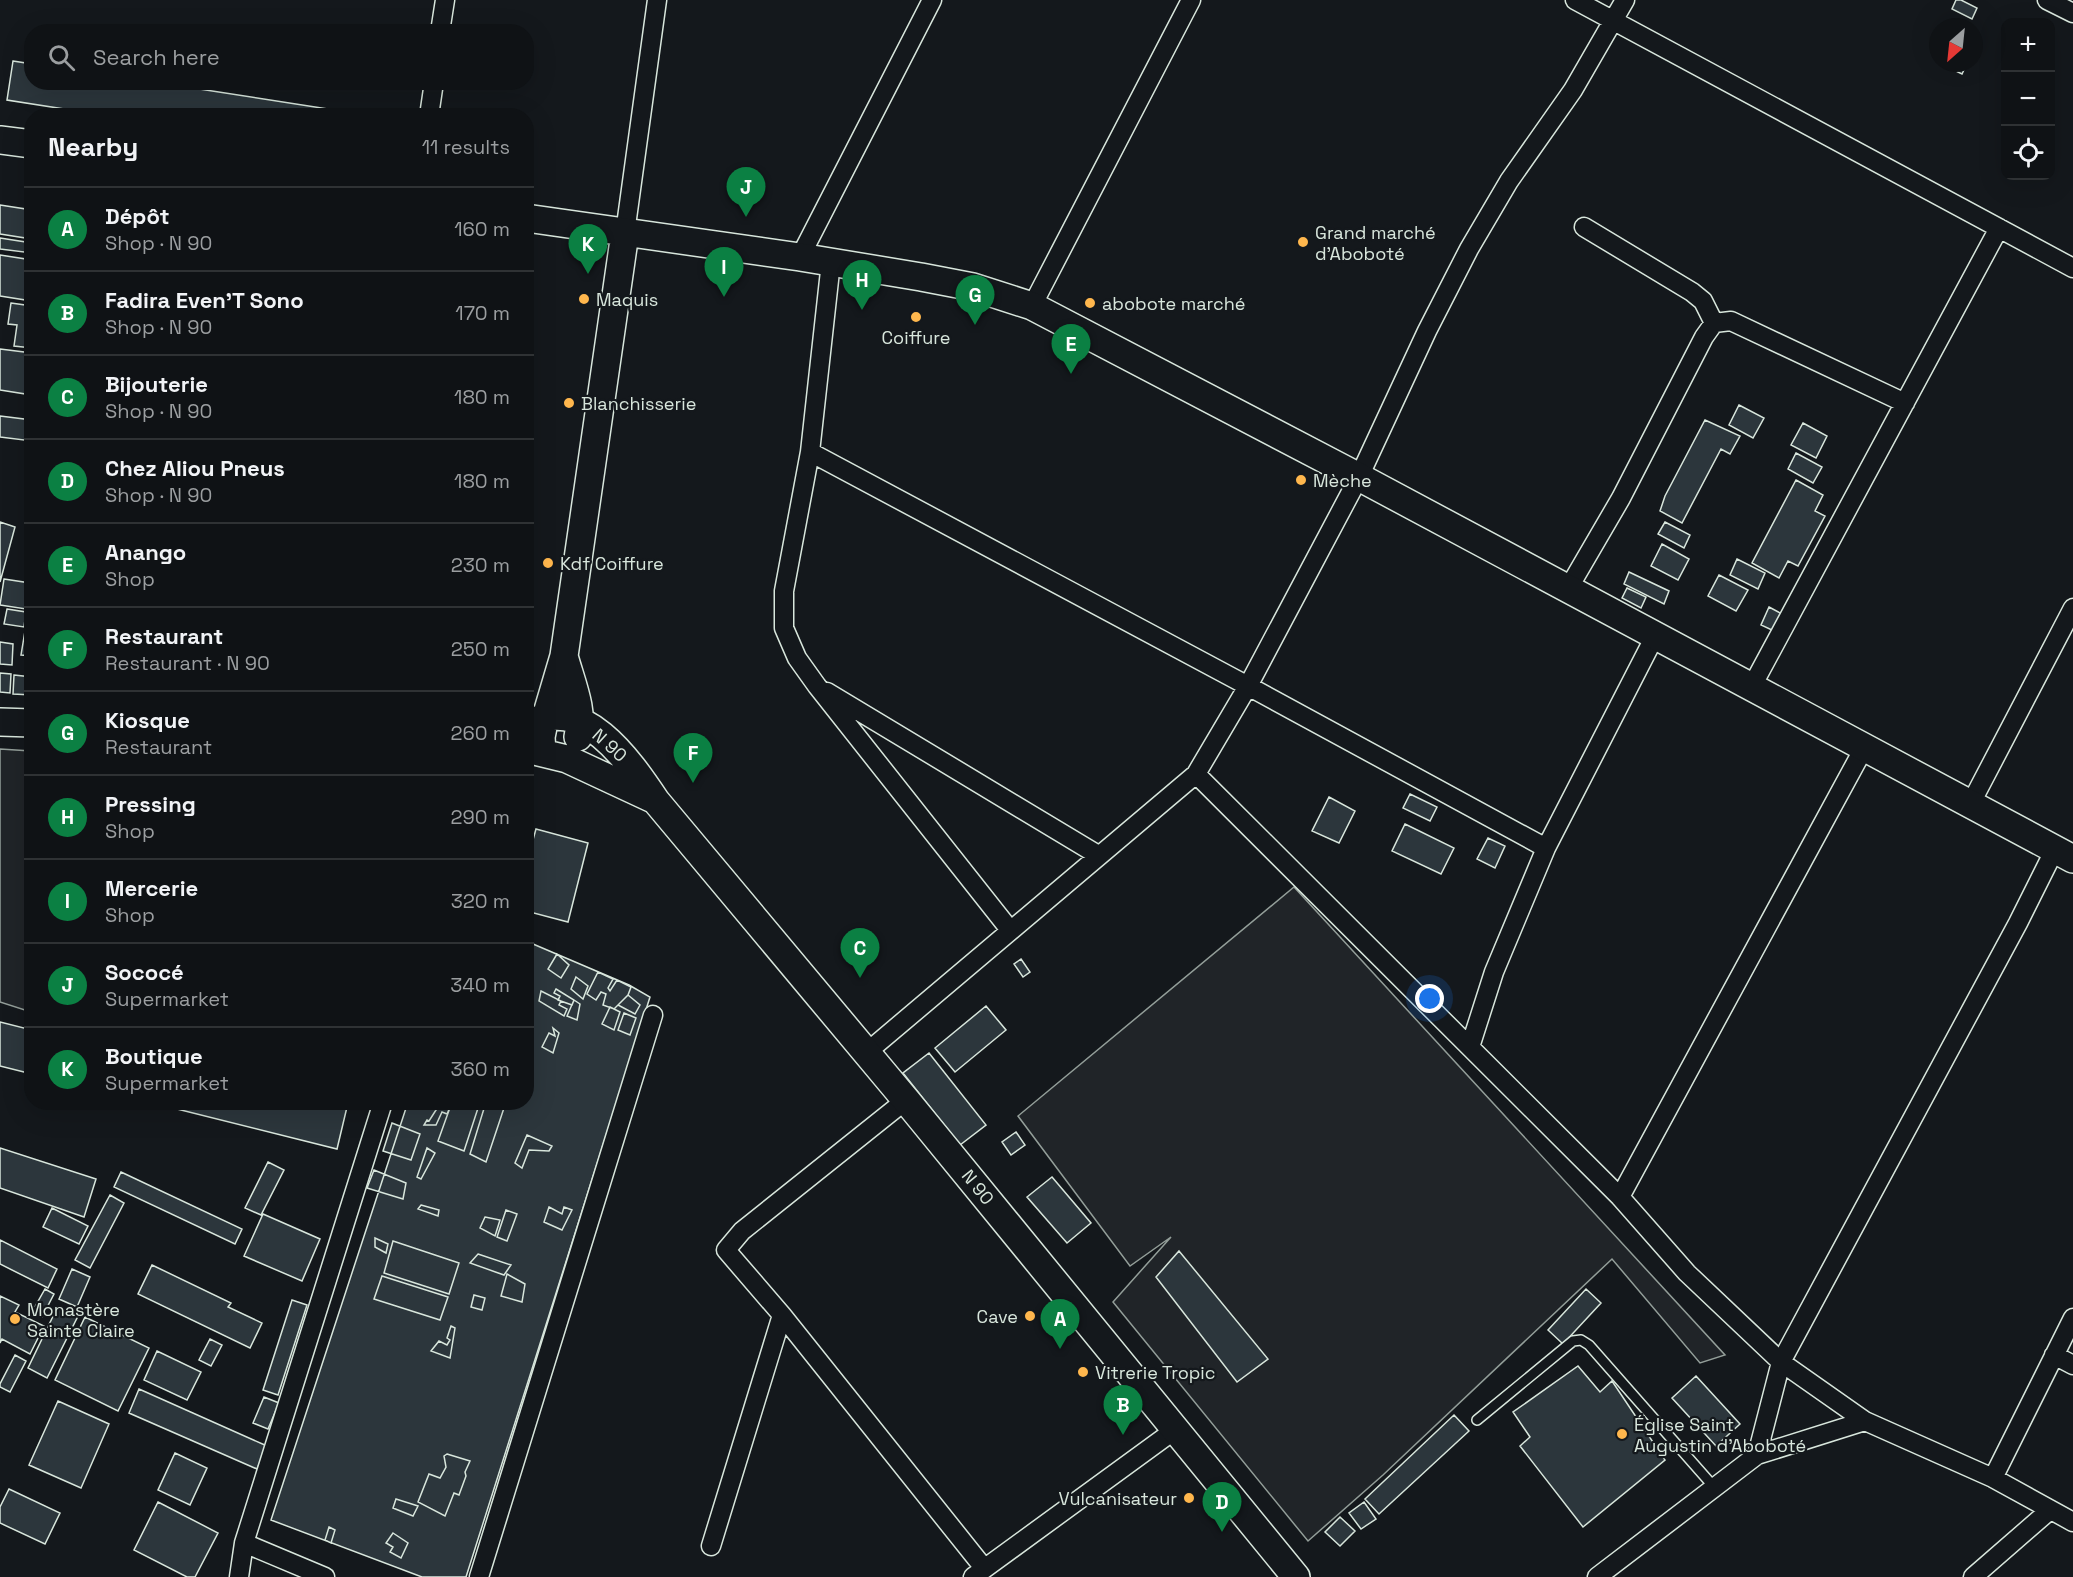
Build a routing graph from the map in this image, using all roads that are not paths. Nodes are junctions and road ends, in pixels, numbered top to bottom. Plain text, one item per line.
1 (445, 0) edge
2 (657, 0) edge
3 (932, 0) edge
4 (1191, 0) edge
5 (1575, 0) edge
6 (1625, 0) edge
7 (2047, 0) edge
8 (2073, 13) edge
9 (1614, 21) junction
10 (441, 24) edge
11 (433, 90) edge
12 (430, 108) edge
13 (0, 140) edge
14 (24, 143) edge
15 (534, 219) edge
16 (1584, 227) dead end
17 (1999, 228) junction
18 (625, 233) junction
19 (800, 257) junction
20 (831, 262) junction
21 (2073, 268) edge
22 (1032, 306) junction
23 (1713, 324) junction
24 (1905, 403) junction
25 (810, 452) junction
26 (1359, 477) junction
27 (1568, 589) junction
28 (2073, 608) edge
29 (1655, 636) junction
30 (564, 656) junction
31 (817, 686) junction
32 (1248, 686) junction
33 (1751, 688) junction
34 (536, 721) edge
35 (0, 722) edge
36 (580, 722) junction
37 (24, 723) edge
38 (1864, 748) junction
39 (545, 754) edge
40 (1196, 774) junction
41 (656, 801) junction
42 (1971, 803) junction
43 (1546, 848) junction
44 (2064, 854) edge
45 (1098, 855) junction
46 (1010, 930) junction
47 (653, 1015) dead end
48 (1470, 1047) junction
49 (867, 1053) junction
50 (906, 1100) junction
51 (380, 1110) edge
52 (1620, 1197) junction
53 (782, 1315) junction
54 (2073, 1318) edge
55 (2054, 1355) junction
56 (1781, 1362) junction
57 (2073, 1365) edge
58 (1477, 1420) dead end
59 (1865, 1421) junction
60 (1176, 1429) junction
61 (1757, 1455) junction
62 (1993, 1478) junction
63 (1714, 1488) junction
64 (2050, 1510) junction
65 (2073, 1522) edge
66 (244, 1543) junction
67 (711, 1546) dead end
68 (979, 1573) edge
69 (239, 1577) edge
70 (325, 1577) edge
71 (479, 1577) edge
72 (1296, 1577) edge
73 (1597, 1577) edge
74 (1973, 1577) edge

1 - 10 street
2 - 18 street
3 - 19 street
4 - 22 street
5 - 9 street
6 - 9 street
7 - 8 street
9 - 17 street
9 - 26 street
11 - 12 street
13 - 14 street
15 - 18 street
16 - 23 street
17 - 21 street
17 - 24 street
18 - 19 street
18 - 30 street
19 - 20 street
20 - 22 street
20 - 25 street
22 - 26 street
23 - 24 street
23 - 27 street
24 - 33 street
25 - 31 street
25 - 32 street
26 - 27 street
26 - 32 street
27 - 29 street
28 - 42 street
29 - 33 street
29 - 43 street
30 - 34 street
30 - 36 street
31 - 45 street
31 - 46 street
32 - 40 street
32 - 43 street
33 - 38 street
34 - 36 street, N 90
34 - 39 street
35 - 37 street
36 - 39 street
36 - 41 street, N 90
38 - 42 street
38 - 52 street
39 - 41 street, N 90
40 - 45 street
40 - 48 street
41 - 49 street, N 90
42 - 44 street
43 - 48 street
44 - 56 street
45 - 46 street
46 - 49 street
47 - 71 street
48 - 52 street
49 - 50 street, N 90
50 - 53 street
50 - 60 street, N 90
51 - 66 street
52 - 56 street
53 - 67 street
53 - 68 street
54 - 55 street
55 - 57 street
55 - 62 street
56 - 59 street
56 - 61 street
58 - 63 lane
59 - 61 street
59 - 62 street
60 - 68 street
60 - 72 street, N 90
61 - 63 street
62 - 64 street
63 - 73 street
64 - 65 street
64 - 74 street
66 - 69 street
66 - 70 street

